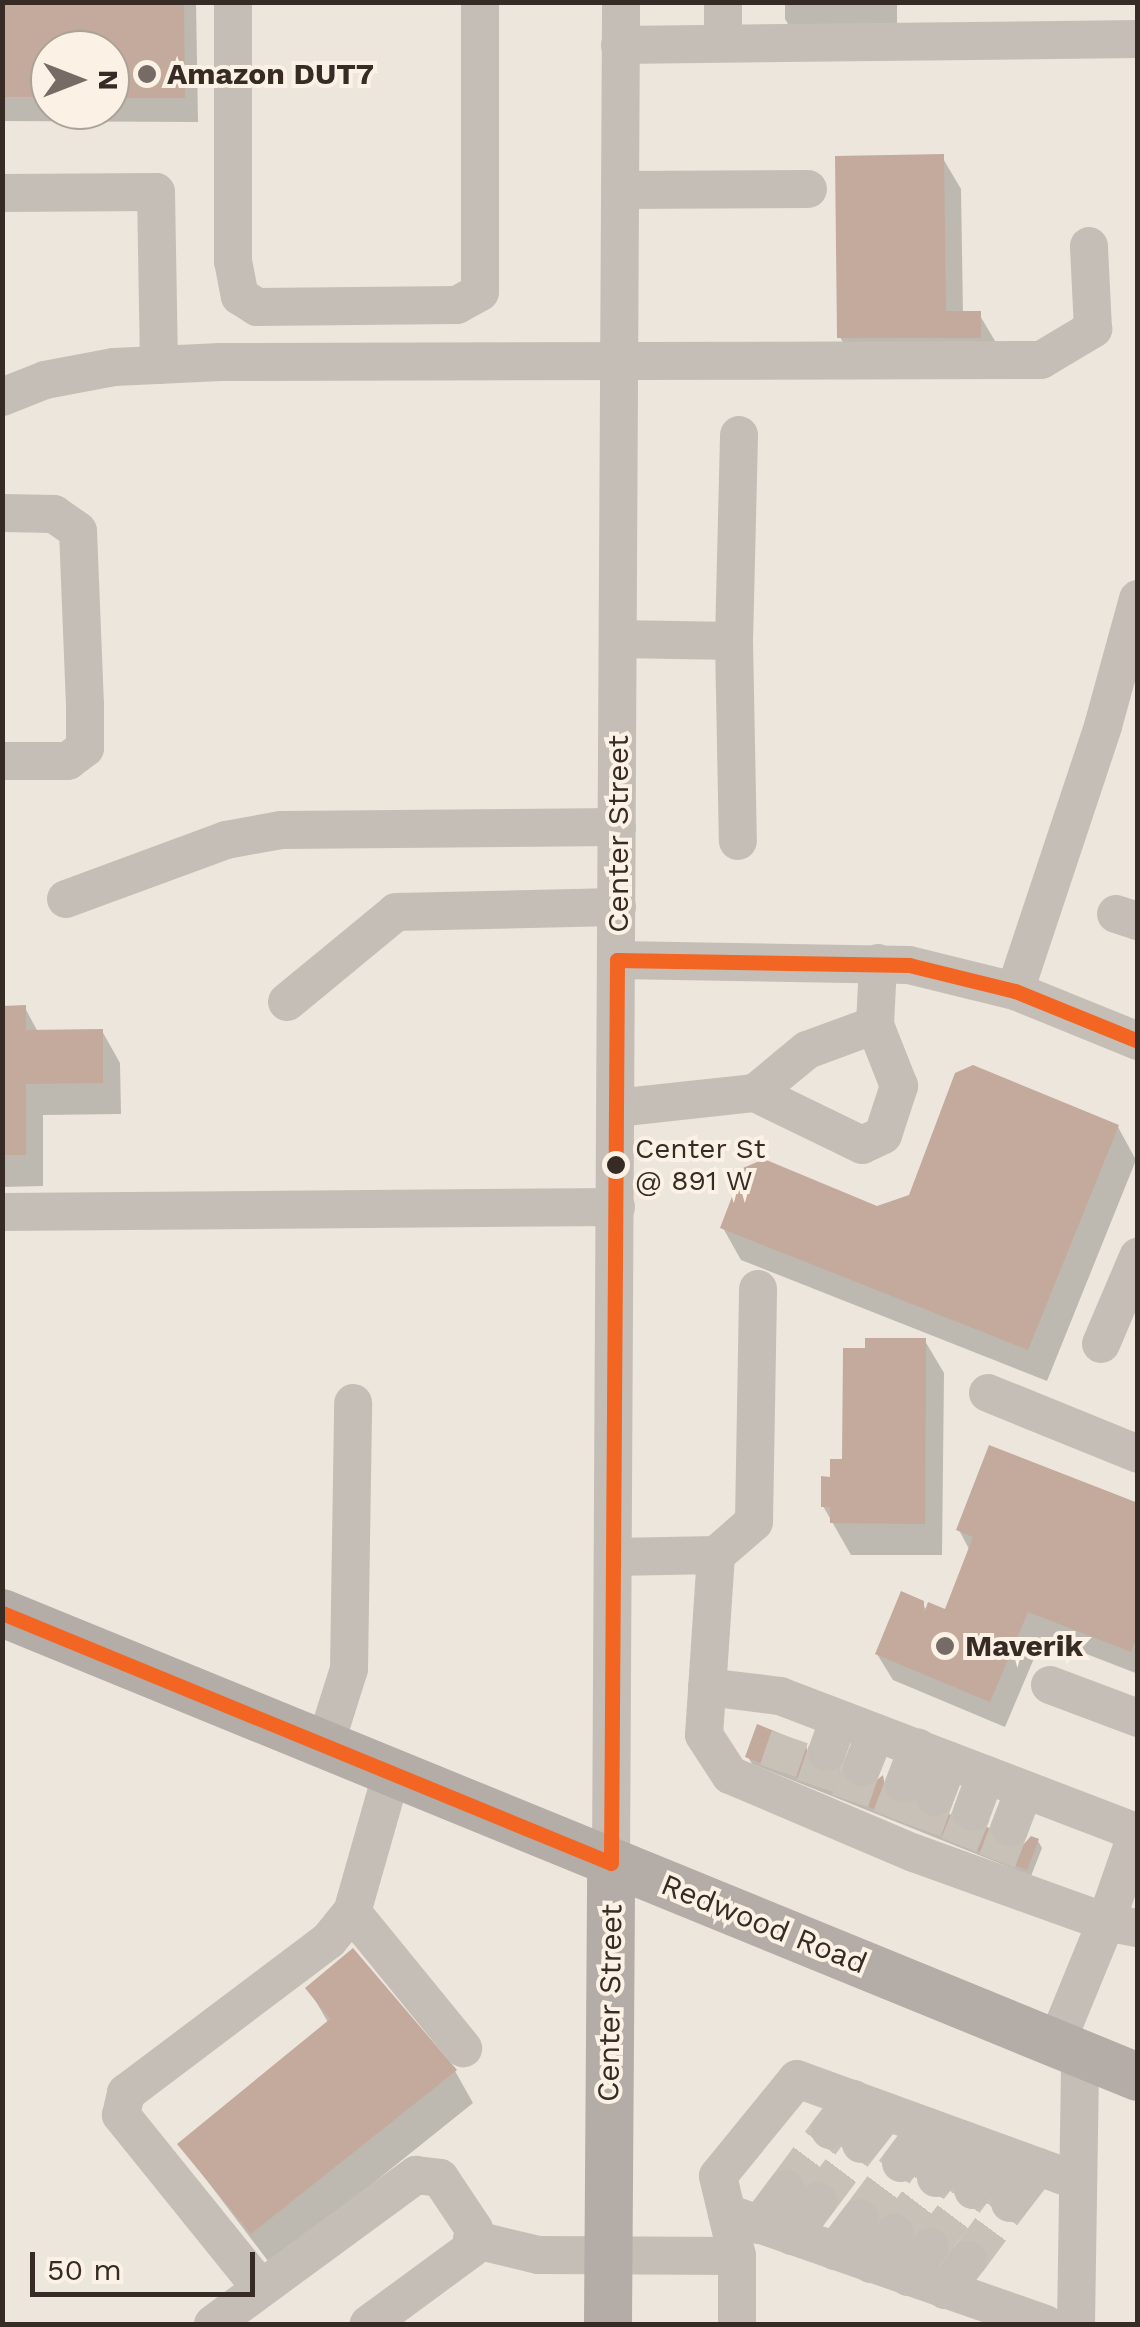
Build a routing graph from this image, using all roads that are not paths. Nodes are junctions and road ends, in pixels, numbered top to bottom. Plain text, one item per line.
1 (232, 2) edge
2 (480, 2) edge
3 (620, 2) edge
4 (723, 2) edge
5 (1138, 39) edge
6 (723, 42) junction
7 (620, 45) junction
8 (808, 188) dead end
9 (620, 190) junction
10 (2, 193) edge
11 (1088, 246) dead end
12 (620, 364) junction
13 (159, 365) junction
14 (2, 397) edge
15 (739, 435) dead end
16 (2, 513) edge
17 (1138, 599) edge
18 (618, 639) junction
19 (734, 642) junction
20 (2, 761) edge
21 (617, 827) junction
22 (738, 841) dead end
23 (66, 899) dead end
24 (617, 907) junction
25 (617, 960) junction
26 (878, 963) junction
27 (1015, 990) junction
28 (287, 1002) dead end
29 (875, 1025) junction
30 (1138, 1040) edge
31 (755, 1093) junction
32 (616, 1108) junction
33 (616, 1206) junction
34 (2, 1212) edge
35 (1138, 1258) edge
36 (758, 1289) dead end
37 (1101, 1344) dead end
38 (988, 1394) dead end
39 (352, 1403) dead end
40 (1138, 1454) edge
41 (716, 1555) junction
42 (614, 1557) junction
43 (2, 1612) edge
44 (1050, 1685) dead end
45 (707, 1687) junction
46 (1138, 1718) edge
47 (326, 1744) junction
48 (785, 1752) junction
49 (933, 1755) junction
50 (392, 1772) junction
51 (840, 1774) junction
52 (986, 1774) junction
53 (1024, 1790) junction
54 (908, 1820) junction
55 (1137, 1832) edge
56 (961, 1841) junction
57 (999, 1856) junction
58 (611, 1863) junction
59 (352, 1912) junction
60 (1122, 1925) edge
61 (463, 2048) dead end
62 (1068, 2049) junction
63 (1138, 2077) edge
64 (870, 2105) junction
65 (928, 2127) junction
66 (846, 2137) tunnel mouth
67 (983, 2147) junction
68 (901, 2164) tunnel mouth
69 (1038, 2167) junction
70 (936, 2178) tunnel mouth
71 (1078, 2181) junction
72 (973, 2190) tunnel mouth
73 (802, 2195) tunnel mouth
74 (1010, 2204) tunnel mouth
75 (860, 2218) tunnel mouth
76 (759, 2225) junction
77 (894, 2233) tunnel mouth
78 (472, 2238) junction
79 (835, 2251) junction
80 (738, 2256) junction
81 (608, 2257) junction
82 (870, 2264) junction
83 (259, 2286) junction
84 (213, 2324) edge
85 (369, 2324) edge
86 (608, 2324) edge
87 (737, 2324) edge
88 (1045, 2324) edge
89 (1076, 2324) edge

1 - 2 street
3 - 7 street, Center Street
4 - 6 street
5 - 6 street
6 - 7 street
7 - 9 street, Center Street
8 - 9 street
9 - 12 street, Center Street
10 - 13 street
11 - 12 street
12 - 13 street
12 - 18 street, Center Street
13 - 14 street
15 - 19 street
16 - 20 street
17 - 27 street
18 - 19 street
18 - 21 street, Center Street
19 - 22 street
21 - 23 street
21 - 24 street, Center Street
24 - 25 street, Center Street
24 - 28 street
25 - 26 street
25 - 32 street, Center Street
26 - 27 street
26 - 29 street
27 - 30 street
29 - 31 street
29 - 31 street
31 - 32 street
32 - 33 street, Center Street
33 - 34 street
33 - 42 street, Center Street
35 - 37 street
36 - 41 street
38 - 40 street
39 - 47 street
41 - 42 street
41 - 45 street
42 - 58 street, Center Street
43 - 47 main road, Redwood Road
44 - 46 street
45 - 48 street
45 - 48 street
47 - 50 main road, Redwood Road
48 - 51 street
48 - 51 street
49 - 51 street
49 - 52 street
49 - 54 street
50 - 58 main road, Redwood Road
50 - 59 street
51 - 54 street
52 - 53 street
52 - 56 street
53 - 55 street
53 - 57 street
54 - 56 street
55 - 60 street
56 - 57 street
57 - 60 street
58 - 62 main road, Redwood Road
58 - 81 main road, Center Street
59 - 61 street
59 - 83 street
60 - 62 street
62 - 63 main road, Redwood Road
62 - 71 street
64 - 65 street
64 - 66 street
64 - 76 street
65 - 67 street
65 - 68 street
67 - 69 street
67 - 70 street
67 - 72 street
69 - 71 street
69 - 74 street
71 - 89 street
73 - 76 street
75 - 79 street
76 - 79 street
76 - 80 street
77 - 82 street
78 - 81 street
78 - 83 street
78 - 85 street
79 - 82 street
80 - 81 street
80 - 87 street
81 - 86 main road, Center Street
82 - 88 street
83 - 84 street

